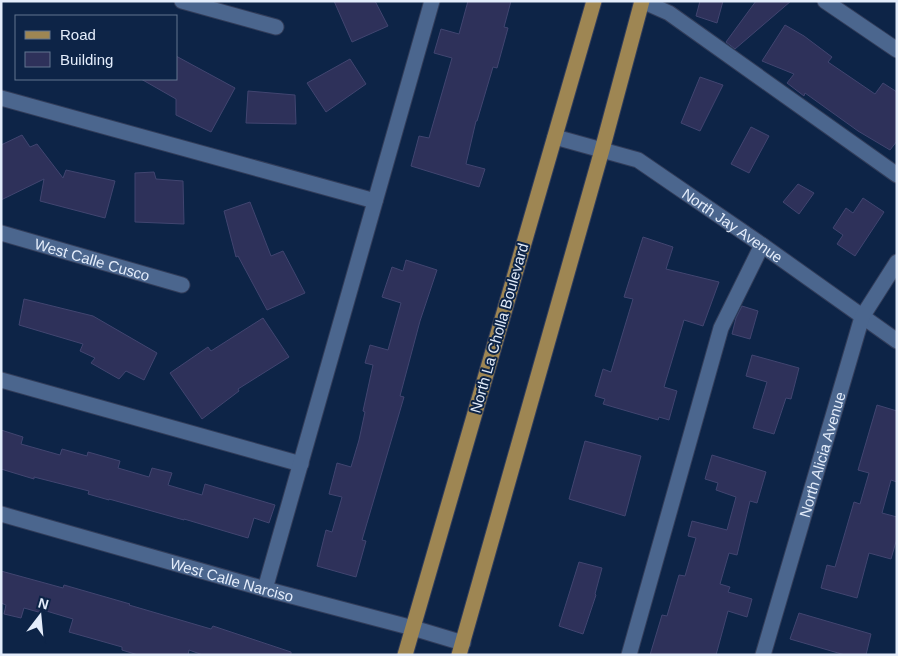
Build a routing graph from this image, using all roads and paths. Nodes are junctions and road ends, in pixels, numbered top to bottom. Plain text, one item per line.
1 (182, 1) edge
2 (432, 1) edge
3 (594, 1) edge
4 (642, 1) edge
5 (825, 1) edge
6 (276, 27) dead end
7 (897, 50) edge
8 (1, 98) edge
9 (555, 137) junction
10 (602, 150) junction
11 (897, 175) edge
12 (375, 201) junction
13 (1, 233) edge
14 (762, 245) junction
15 (897, 262) edge
16 (182, 285) dead end
17 (862, 317) junction
18 (897, 341) edge
19 (1, 380) edge
20 (301, 464) junction
21 (1, 514) edge
22 (266, 589) junction
23 (413, 628) junction
24 (461, 649) edge
25 (405, 655) edge
26 (628, 655) edge
27 (763, 655) edge

1 - 6 street
2 - 12 street
3 - 9 main road, North La Cholla Boulevard
4 - 10 main road
4 - 11 street
5 - 7 street
8 - 12 street
9 - 10 street, North Jay Avenue
9 - 23 main road, North La Cholla Boulevard
10 - 14 street, North Jay Avenue
10 - 24 main road
12 - 20 street
13 - 16 street, West Calle Cusco
14 - 17 street, North Jay Avenue
14 - 26 street
15 - 17 street, North Alicia Avenue
17 - 18 street, North Jay Avenue
17 - 27 street, North Alicia Avenue
19 - 20 street
20 - 22 street
21 - 22 street, West Calle Narciso
22 - 23 street, West Calle Narciso
23 - 24 street, West Calle Narciso
23 - 25 main road, North La Cholla Boulevard

